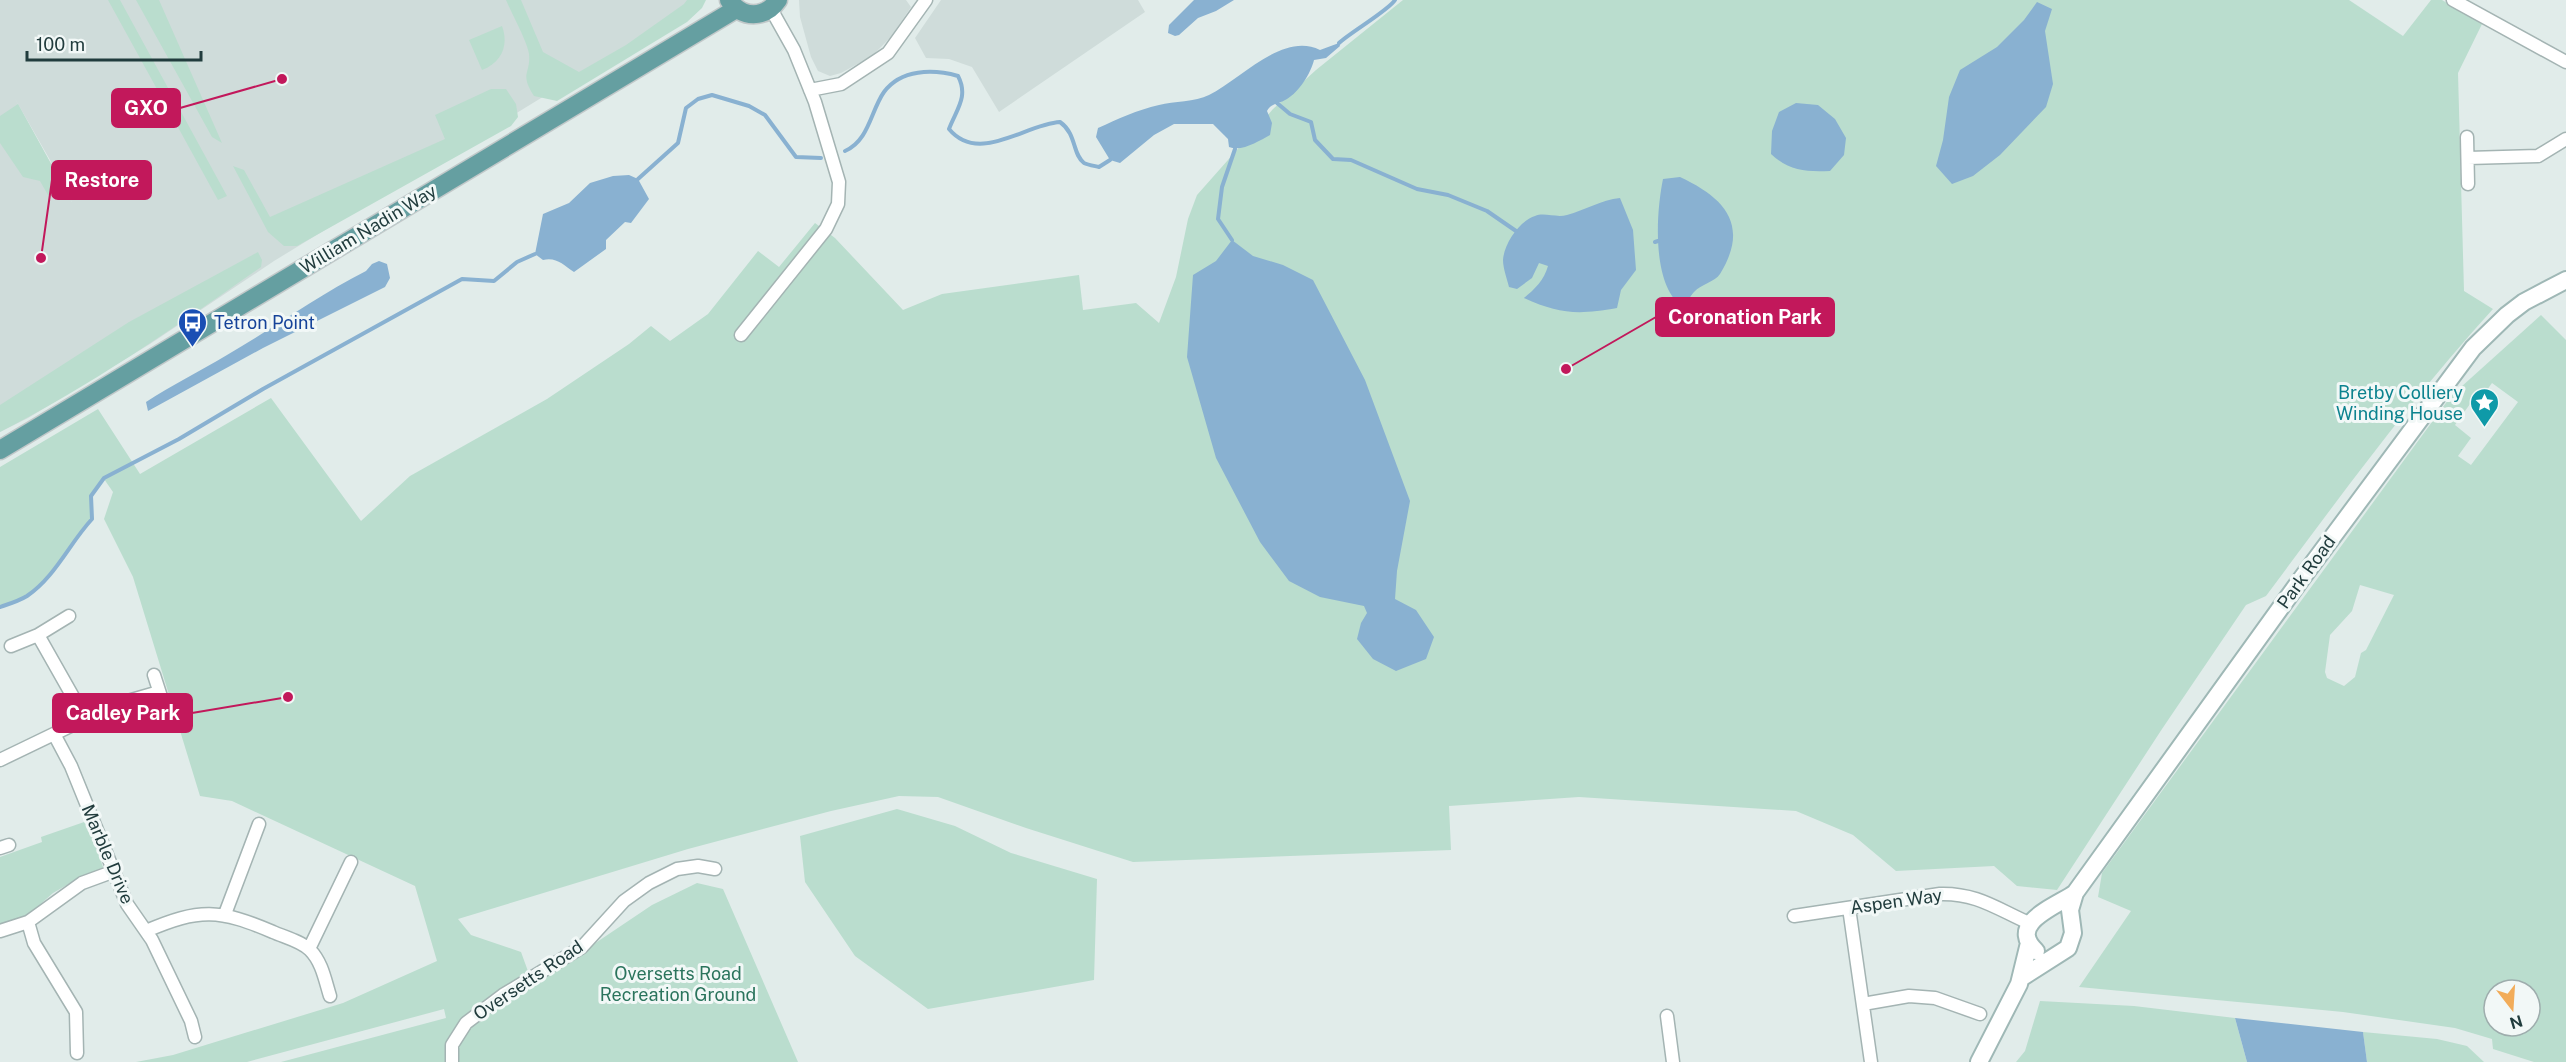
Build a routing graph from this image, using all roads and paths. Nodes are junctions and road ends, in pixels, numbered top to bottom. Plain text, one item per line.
1 (926, 0) edge
2 (2453, 0) edge
3 (732, 4) edge
4 (774, 4) edge
5 (2566, 62) edge
6 (810, 90) junction
7 (2467, 137) dead end
8 (2566, 139) edge
9 (2468, 158) junction
10 (2468, 184) dead end
11 (2566, 280) edge
12 (741, 335) dead end
13 (0, 450) edge
14 (69, 616) dead end
15 (38, 635) junction
16 (11, 646) dead end
17 (154, 675) dead end
18 (159, 692) junction
19 (166, 712) dead end
20 (85, 718) junction
21 (54, 734) junction
22 (0, 760) edge
23 (259, 824) dead end
24 (351, 862) dead end
25 (715, 869) dead end
26 (112, 872) junction
27 (2075, 893) junction
28 (1849, 908) junction
29 (2047, 911) junction
30 (225, 914) junction
31 (1794, 916) dead end
32 (28, 922) junction
33 (2029, 923) junction
34 (2072, 925) junction
35 (146, 930) junction
36 (0, 931) edge
37 (2029, 943) junction
38 (309, 949) junction
39 (2055, 956) junction
40 (2021, 978) junction
41 (330, 996) dead end
42 (1863, 1004) junction
43 (1980, 1014) dead end
44 (1667, 1016) dead end
45 (195, 1037) dead end
46 (77, 1053) dead end
47 (452, 1062) edge
48 (1673, 1062) edge
49 (1871, 1062) edge
50 (1979, 1062) edge

1 - 6 street
2 - 5 street
3 - 4 main road
3 - 13 main road, William Nadin Way
4 - 6 street
6 - 12 street
7 - 9 street
8 - 9 street
9 - 10 street
11 - 27 main road, Park Road
14 - 15 street
15 - 16 street
15 - 20 street
17 - 18 street
18 - 19 street
18 - 20 street
20 - 21 street
21 - 22 street
21 - 26 street, Marble Drive
23 - 30 street
24 - 38 street
25 - 47 street, Oversetts Road
26 - 32 street
26 - 35 street, Marble Drive
27 - 29 main road, Park Road
27 - 34 main road, Park Road
28 - 31 street, Aspen Way
28 - 33 street, Aspen Way
28 - 42 street
29 - 33 main road, Park Road
29 - 34 main road
30 - 35 street
30 - 38 street
32 - 36 street
32 - 46 street
33 - 37 main road
34 - 39 main road, Park Road
35 - 45 street, Marble Drive
37 - 39 main road
37 - 40 main road
38 - 41 street
39 - 40 main road, Park Road
40 - 50 main road
42 - 43 street
42 - 49 street
44 - 48 street

